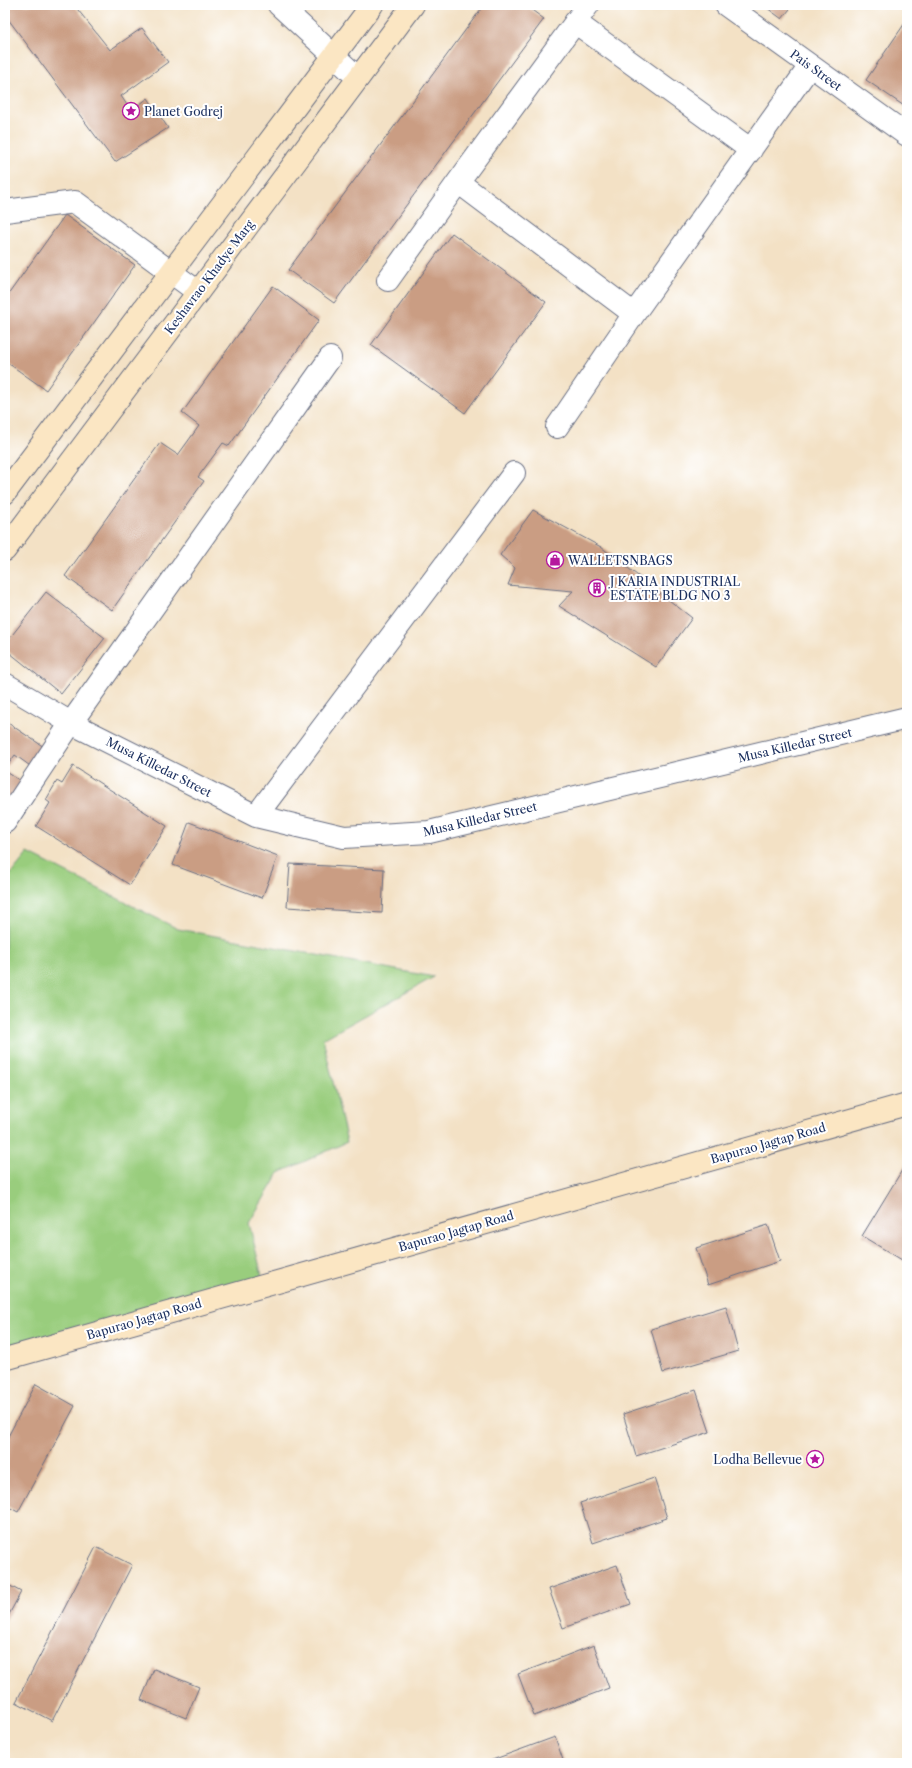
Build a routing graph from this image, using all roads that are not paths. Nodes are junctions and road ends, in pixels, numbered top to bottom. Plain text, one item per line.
1 (279, 5) edge
2 (372, 5) edge
3 (413, 5) edge
4 (588, 5) edge
5 (726, 5) edge
6 (575, 22) junction
7 (334, 55) junction
8 (810, 66) junction
9 (358, 78) junction
10 (907, 135) edge
11 (751, 150) junction
12 (458, 182) junction
13 (5, 211) edge
14 (172, 271) junction
15 (388, 280) dead end
16 (198, 292) junction
17 (634, 314) junction
18 (330, 358) dead end
19 (557, 427) dead end
20 (514, 472) dead end
21 (5, 493) edge
22 (5, 550) edge
23 (5, 684) edge
24 (907, 718) edge
25 (71, 723) junction
26 (256, 816) junction
27 (5, 822) edge
28 (907, 1104) edge
29 (5, 1359) edge

1 - 7 street
2 - 7 main road
3 - 9 main road, Keshavrao Khadye Marg
4 - 6 street
5 - 8 street, Pais Street
6 - 11 street
6 - 12 street
7 - 9 street
7 - 14 main road
8 - 10 street, Pais Street
8 - 11 street
9 - 16 main road, Keshavrao Khadye Marg
11 - 17 street
12 - 15 street
12 - 17 street
13 - 14 street
14 - 16 street
14 - 21 main road
16 - 22 main road, Keshavrao Khadye Marg
17 - 19 street
18 - 25 street
20 - 26 street
23 - 25 street, Musa Killedar Street
24 - 26 street, Musa Killedar Street
25 - 26 street, Musa Killedar Street
25 - 27 street
28 - 29 main road, Bapurao Jagtap Road

